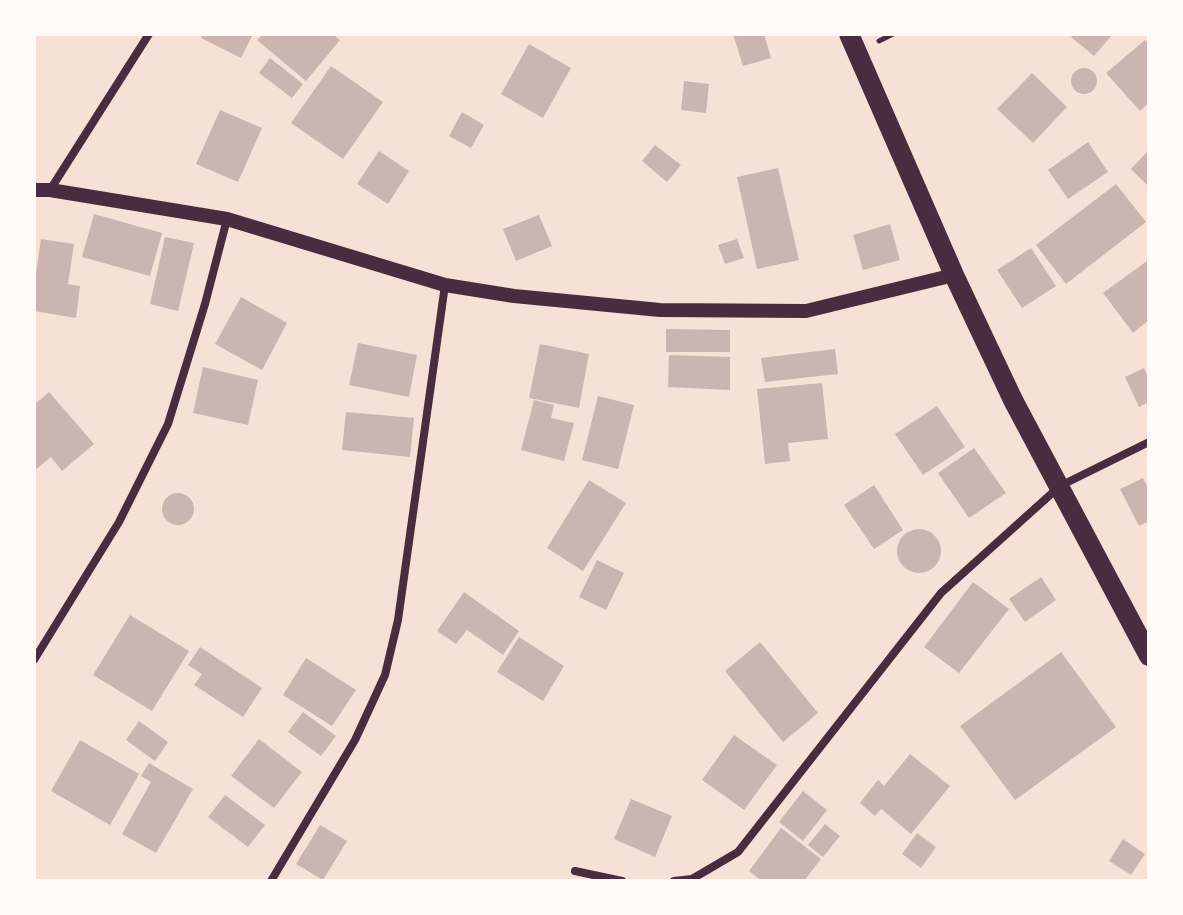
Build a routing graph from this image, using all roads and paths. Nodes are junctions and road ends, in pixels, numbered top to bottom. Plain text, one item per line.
1 (149, 34) edge
2 (849, 34) edge
3 (34, 190) edge
4 (50, 190) junction
5 (227, 219) junction
6 (954, 275) junction
7 (445, 285) junction
8 (1149, 442) edge
9 (1060, 486) junction
10 (1149, 656) edge
11 (34, 660) edge
12 (575, 871) dead end
13 (271, 881) edge
14 (622, 881) edge
15 (674, 881) edge

1 - 4 street
2 - 6 main road
3 - 4 street
4 - 5 street
5 - 7 street
5 - 11 street
6 - 7 street
6 - 9 main road
7 - 13 street
8 - 9 street
9 - 10 main road
9 - 15 street
12 - 14 street

